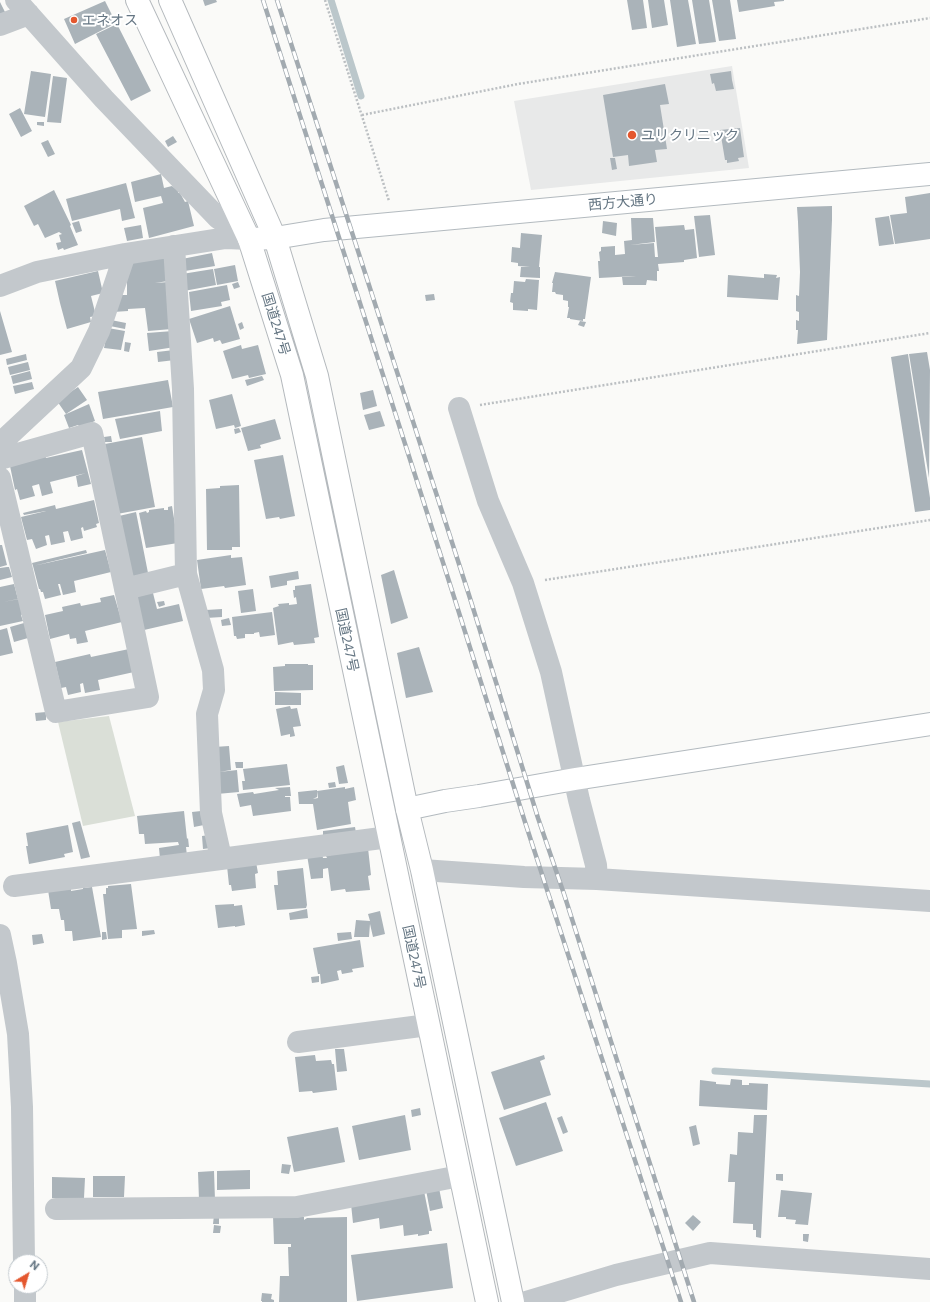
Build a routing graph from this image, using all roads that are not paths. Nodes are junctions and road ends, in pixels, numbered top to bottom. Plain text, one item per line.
1 (137, 0) edge
2 (170, 0) edge
3 (22, 7) edge
4 (0, 25) edge
5 (930, 174) edge
6 (274, 238) junction
7 (249, 239) junction
8 (174, 246) junction
9 (125, 254) junction
10 (0, 286) edge
11 (459, 408) road end
12 (0, 451) edge
13 (0, 459) edge
14 (0, 478) edge
15 (186, 574) junction
16 (125, 589) junction
17 (930, 724) edge
18 (575, 779) junction
19 (407, 809) junction
20 (389, 837) junction
21 (221, 858) junction
22 (422, 870) junction
23 (597, 879) junction
24 (14, 886) dead end
25 (930, 901) edge
26 (0, 935) edge
27 (428, 1025) junction
28 (298, 1042) dead end
29 (460, 1176) junction
30 (56, 1209) dead end
31 (24, 1254) edge
32 (930, 1269) edge
33 (487, 1302) edge
34 (512, 1302) edge
35 (526, 1302) edge

1 - 7 main road, 国道247号
2 - 6 main road, 国道247号
3 - 4 street
3 - 7 street
5 - 6 main road, 西方大通り
6 - 7 main road, 西方大通り
6 - 19 main road, 国道247号
7 - 8 street
7 - 20 main road, 国道247号
8 - 9 street
8 - 15 street
9 - 10 street
9 - 12 street
11 - 18 street
13 - 16 street
14 - 16 street
15 - 16 street
15 - 21 street
17 - 18 main road
18 - 19 main road
18 - 23 street
19 - 22 main road, 国道247号
20 - 21 street
20 - 27 main road, 国道247号
21 - 24 street
22 - 23 street
22 - 34 main road, 国道247号
23 - 25 street
26 - 31 street
27 - 28 street
27 - 29 main road, 国道247号
29 - 30 street
29 - 33 main road, 国道247号
32 - 35 street

